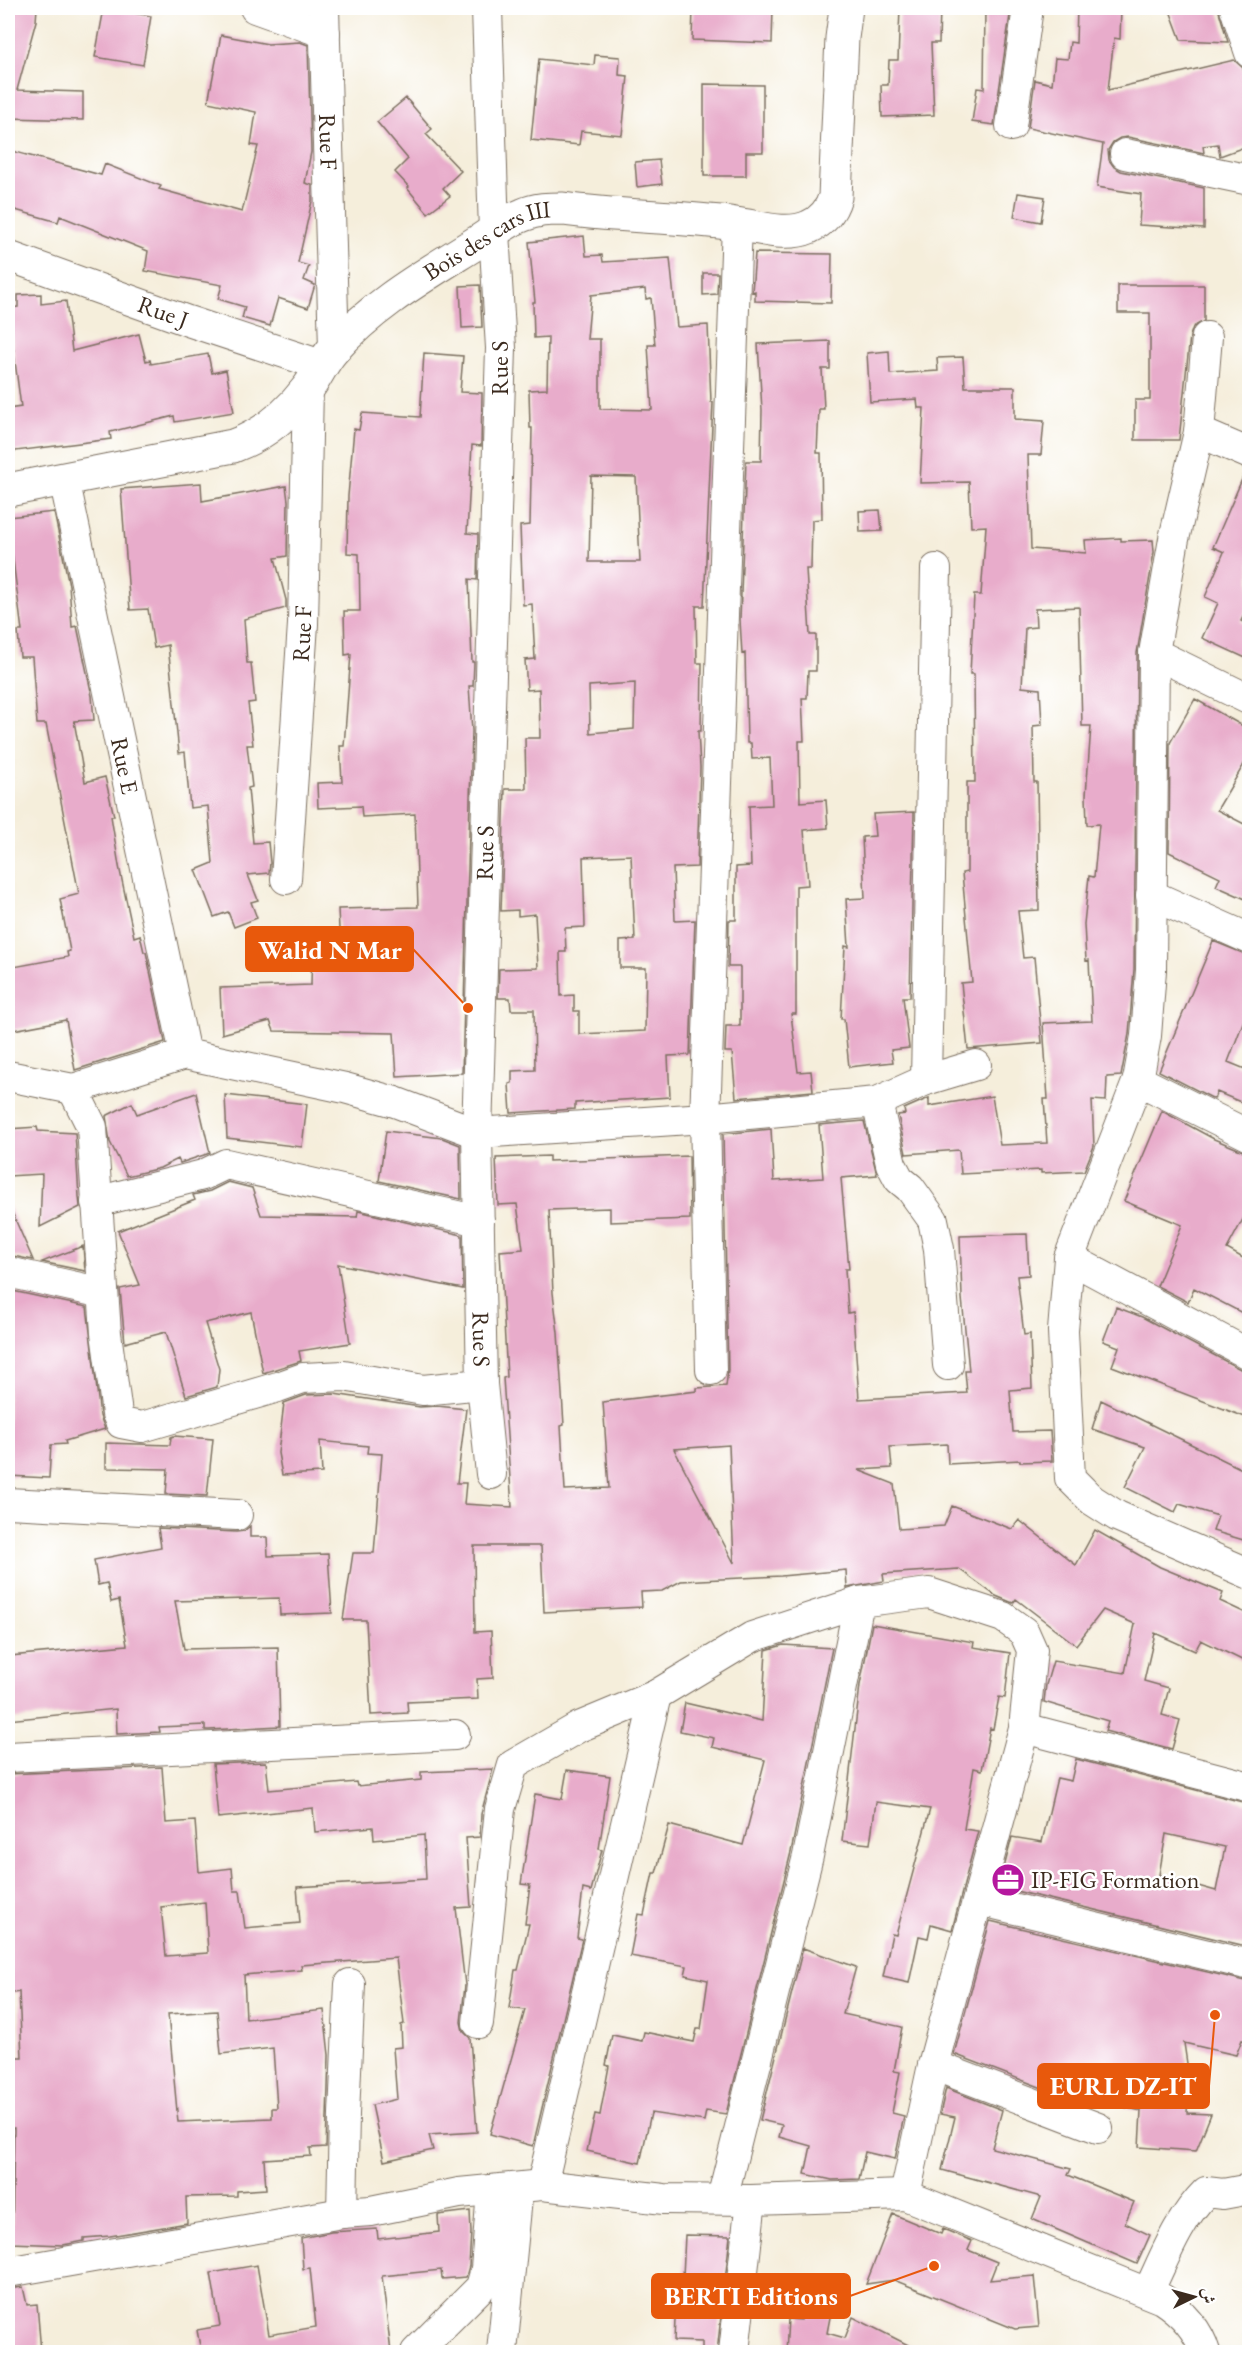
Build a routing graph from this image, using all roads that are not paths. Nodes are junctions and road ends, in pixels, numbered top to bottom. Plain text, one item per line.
1 (255, 8) edge
2 (487, 8) edge
3 (846, 8) edge
4 (1028, 8) edge
5 (1235, 8) edge
6 (325, 20) edge
7 (1250, 52) edge
8 (1011, 126) dead end
9 (1125, 154) dead end
10 (1250, 180) edge
11 (737, 224) junction
12 (494, 232) junction
13 (8, 256) edge
14 (1207, 338) dead end
15 (321, 367) junction
16 (1199, 432) junction
17 (1250, 454) edge
18 (64, 478) junction
19 (8, 490) edge
20 (936, 569) dead end
21 (1154, 653) junction
22 (1250, 700) edge
23 (286, 879) dead end
24 (1150, 894) junction
25 (1250, 939) edge
26 (185, 1054) junction
27 (976, 1065) dead end
28 (8, 1076) edge
29 (926, 1080) junction
30 (1138, 1080) junction
31 (73, 1089) junction
32 (877, 1102) junction
33 (705, 1118) junction
34 (477, 1133) junction
35 (1250, 1136) edge
36 (96, 1202) junction
37 (479, 1221) junction
38 (1069, 1258) junction
39 (8, 1272) edge
40 (103, 1293) junction
41 (1250, 1355) edge
42 (948, 1365) dead end
43 (711, 1370) dead end
44 (482, 1384) junction
45 (491, 1474) dead end
46 (8, 1503) edge
47 (237, 1515) dead end
48 (1250, 1574) edge
49 (859, 1602) junction
50 (656, 1695) junction
51 (1024, 1728) junction
52 (455, 1735) dead end
53 (8, 1757) edge
54 (1250, 1787) edge
55 (978, 1900) junction
56 (1250, 1965) edge
57 (350, 1984) dead end
58 (478, 2023) dead end
59 (933, 2065) junction
60 (1098, 2128) dead end
61 (517, 2188) junction
62 (1250, 2189) edge
63 (905, 2195) junction
64 (737, 2199) junction
65 (342, 2213) junction
66 (8, 2272) edge
67 (1148, 2292) junction
68 (416, 2352) edge
69 (502, 2352) edge
70 (734, 2352) edge
71 (1205, 2352) edge

1 - 6 street
2 - 12 street, Rue S
3 - 11 street, Bois des cars III
4 - 8 street
5 - 7 street
6 - 15 street, Rue F
9 - 10 street
11 - 12 street, Bois des cars III
11 - 33 street
12 - 15 street, Bois des cars III
12 - 34 street, Rue S
13 - 15 street, Rue J
14 - 16 street
15 - 18 street, Bois des cars III
15 - 23 street, Rue F
16 - 17 street
16 - 21 street
18 - 19 street, Bois des cars III
18 - 26 street, Rue E
20 - 29 street
21 - 22 street
21 - 24 street
24 - 25 street
24 - 30 street
26 - 31 street
26 - 34 street
27 - 29 street
28 - 31 street
29 - 32 street
30 - 35 street
30 - 38 street
31 - 36 street
32 - 33 street
32 - 42 street
33 - 34 street
33 - 43 street
34 - 37 street, Rue S
36 - 37 street
36 - 40 street
37 - 44 street, Rue S
38 - 41 street
38 - 48 street
39 - 40 street
40 - 44 street
44 - 45 street, Rue S
46 - 47 street
49 - 50 street
49 - 51 street
49 - 64 street
50 - 58 street
50 - 61 street
51 - 54 street
51 - 55 street
52 - 53 street
55 - 56 street
55 - 59 street
57 - 65 street
59 - 60 street
59 - 63 street
61 - 64 street
61 - 65 street
61 - 68 street
61 - 69 street
62 - 67 street
63 - 64 street
63 - 67 street
64 - 70 street
65 - 66 street
67 - 71 street

